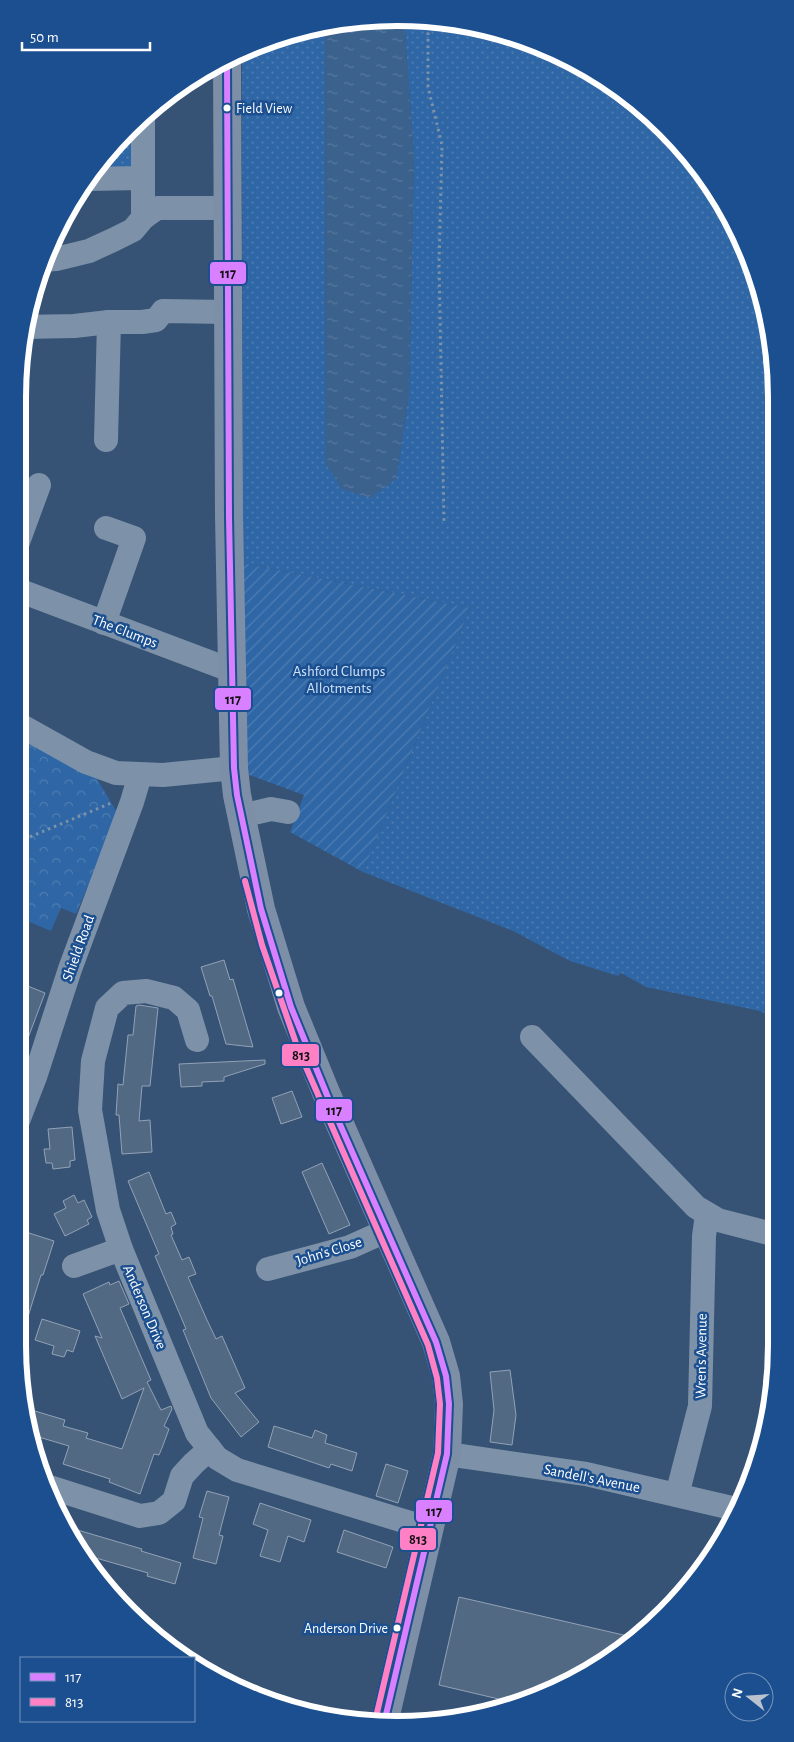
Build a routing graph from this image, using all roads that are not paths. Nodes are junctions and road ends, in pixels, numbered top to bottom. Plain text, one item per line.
1 (227, 67) edge
2 (143, 127) edge
3 (143, 178) junction
4 (98, 179) edge
5 (228, 208) junction
6 (143, 218) junction
7 (53, 259) edge
8 (228, 312) junction
9 (109, 322) junction
10 (33, 327) edge
11 (106, 440) dead end
12 (39, 485) dead end
13 (26, 520) edge
14 (106, 528) dead end
15 (26, 593) edge
16 (104, 622) junction
17 (233, 671) junction
18 (26, 728) edge
19 (234, 768) junction
20 (140, 775) junction
21 (288, 812) dead end
22 (241, 816) junction
23 (532, 1037) dead end
24 (197, 1040) dead end
25 (26, 1074) edge
26 (707, 1214) junction
27 (388, 1230) junction
28 (768, 1232) edge
29 (121, 1249) junction
30 (74, 1266) dead end
31 (268, 1269) dead end
32 (210, 1449) junction
33 (447, 1454) junction
34 (55, 1489) edge
35 (677, 1495) junction
36 (731, 1508) edge
37 (430, 1529) junction
38 (389, 1716) edge

1 - 5 main road
2 - 3 street
3 - 4 street
3 - 6 street
5 - 6 street
5 - 8 main road
6 - 7 street
8 - 9 street
8 - 17 main road
9 - 10 street
9 - 11 street
12 - 13 street
14 - 16 street
15 - 16 street, The Clumps
16 - 17 street, The Clumps
17 - 19 main road
18 - 20 street
19 - 20 street
19 - 22 main road
20 - 25 street, Shield Road
21 - 22 street
22 - 27 main road
23 - 26 street
24 - 29 street, Anderson Drive
26 - 28 street
26 - 35 street, Wren's Avenue
27 - 31 street, John's Close
27 - 33 main road
29 - 30 street, Anderson Drive
29 - 32 street, Anderson Drive
32 - 34 street
32 - 37 street, Anderson Drive
33 - 35 street, Sandell's Avenue
33 - 37 main road
35 - 36 street, Sandell's Avenue
37 - 38 main road

